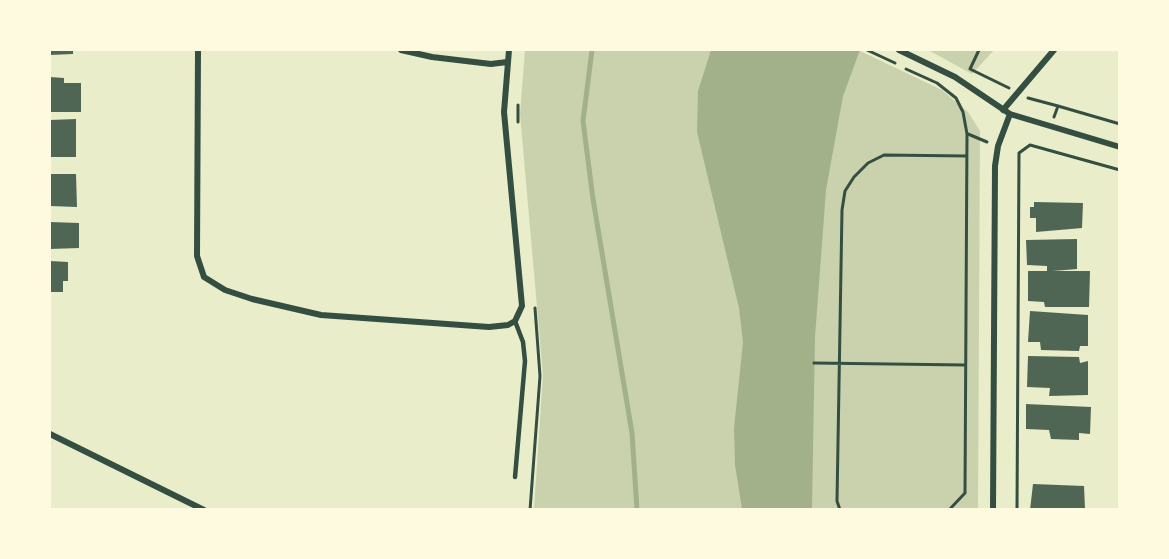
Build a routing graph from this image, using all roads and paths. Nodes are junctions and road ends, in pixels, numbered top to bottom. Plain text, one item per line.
1 (198, 50) edge
2 (401, 50) edge
3 (509, 50) edge
4 (867, 50) edge
5 (899, 50) edge
6 (1054, 50) edge
7 (507, 62) junction
8 (1003, 110) junction
9 (1010, 114) junction
10 (1119, 147) edge
11 (968, 156) junction
12 (1119, 170) edge
13 (515, 321) junction
14 (814, 363) dead end
15 (839, 363) junction
16 (965, 365) junction
17 (50, 434) edge
18 (515, 477) dead end
19 (204, 510) edge
20 (840, 510) edge
21 (949, 510) edge
22 (993, 510) edge
23 (1017, 510) edge

1 - 13 street
2 - 7 street
3 - 7 street
4 - 11 path
5 - 8 street
6 - 8 street
7 - 13 street
8 - 9 street
9 - 10 street
9 - 22 street
11 - 15 path
11 - 16 path
12 - 23 path
13 - 18 lane
14 - 15 path
15 - 16 path
15 - 20 path
16 - 21 path
17 - 19 street

